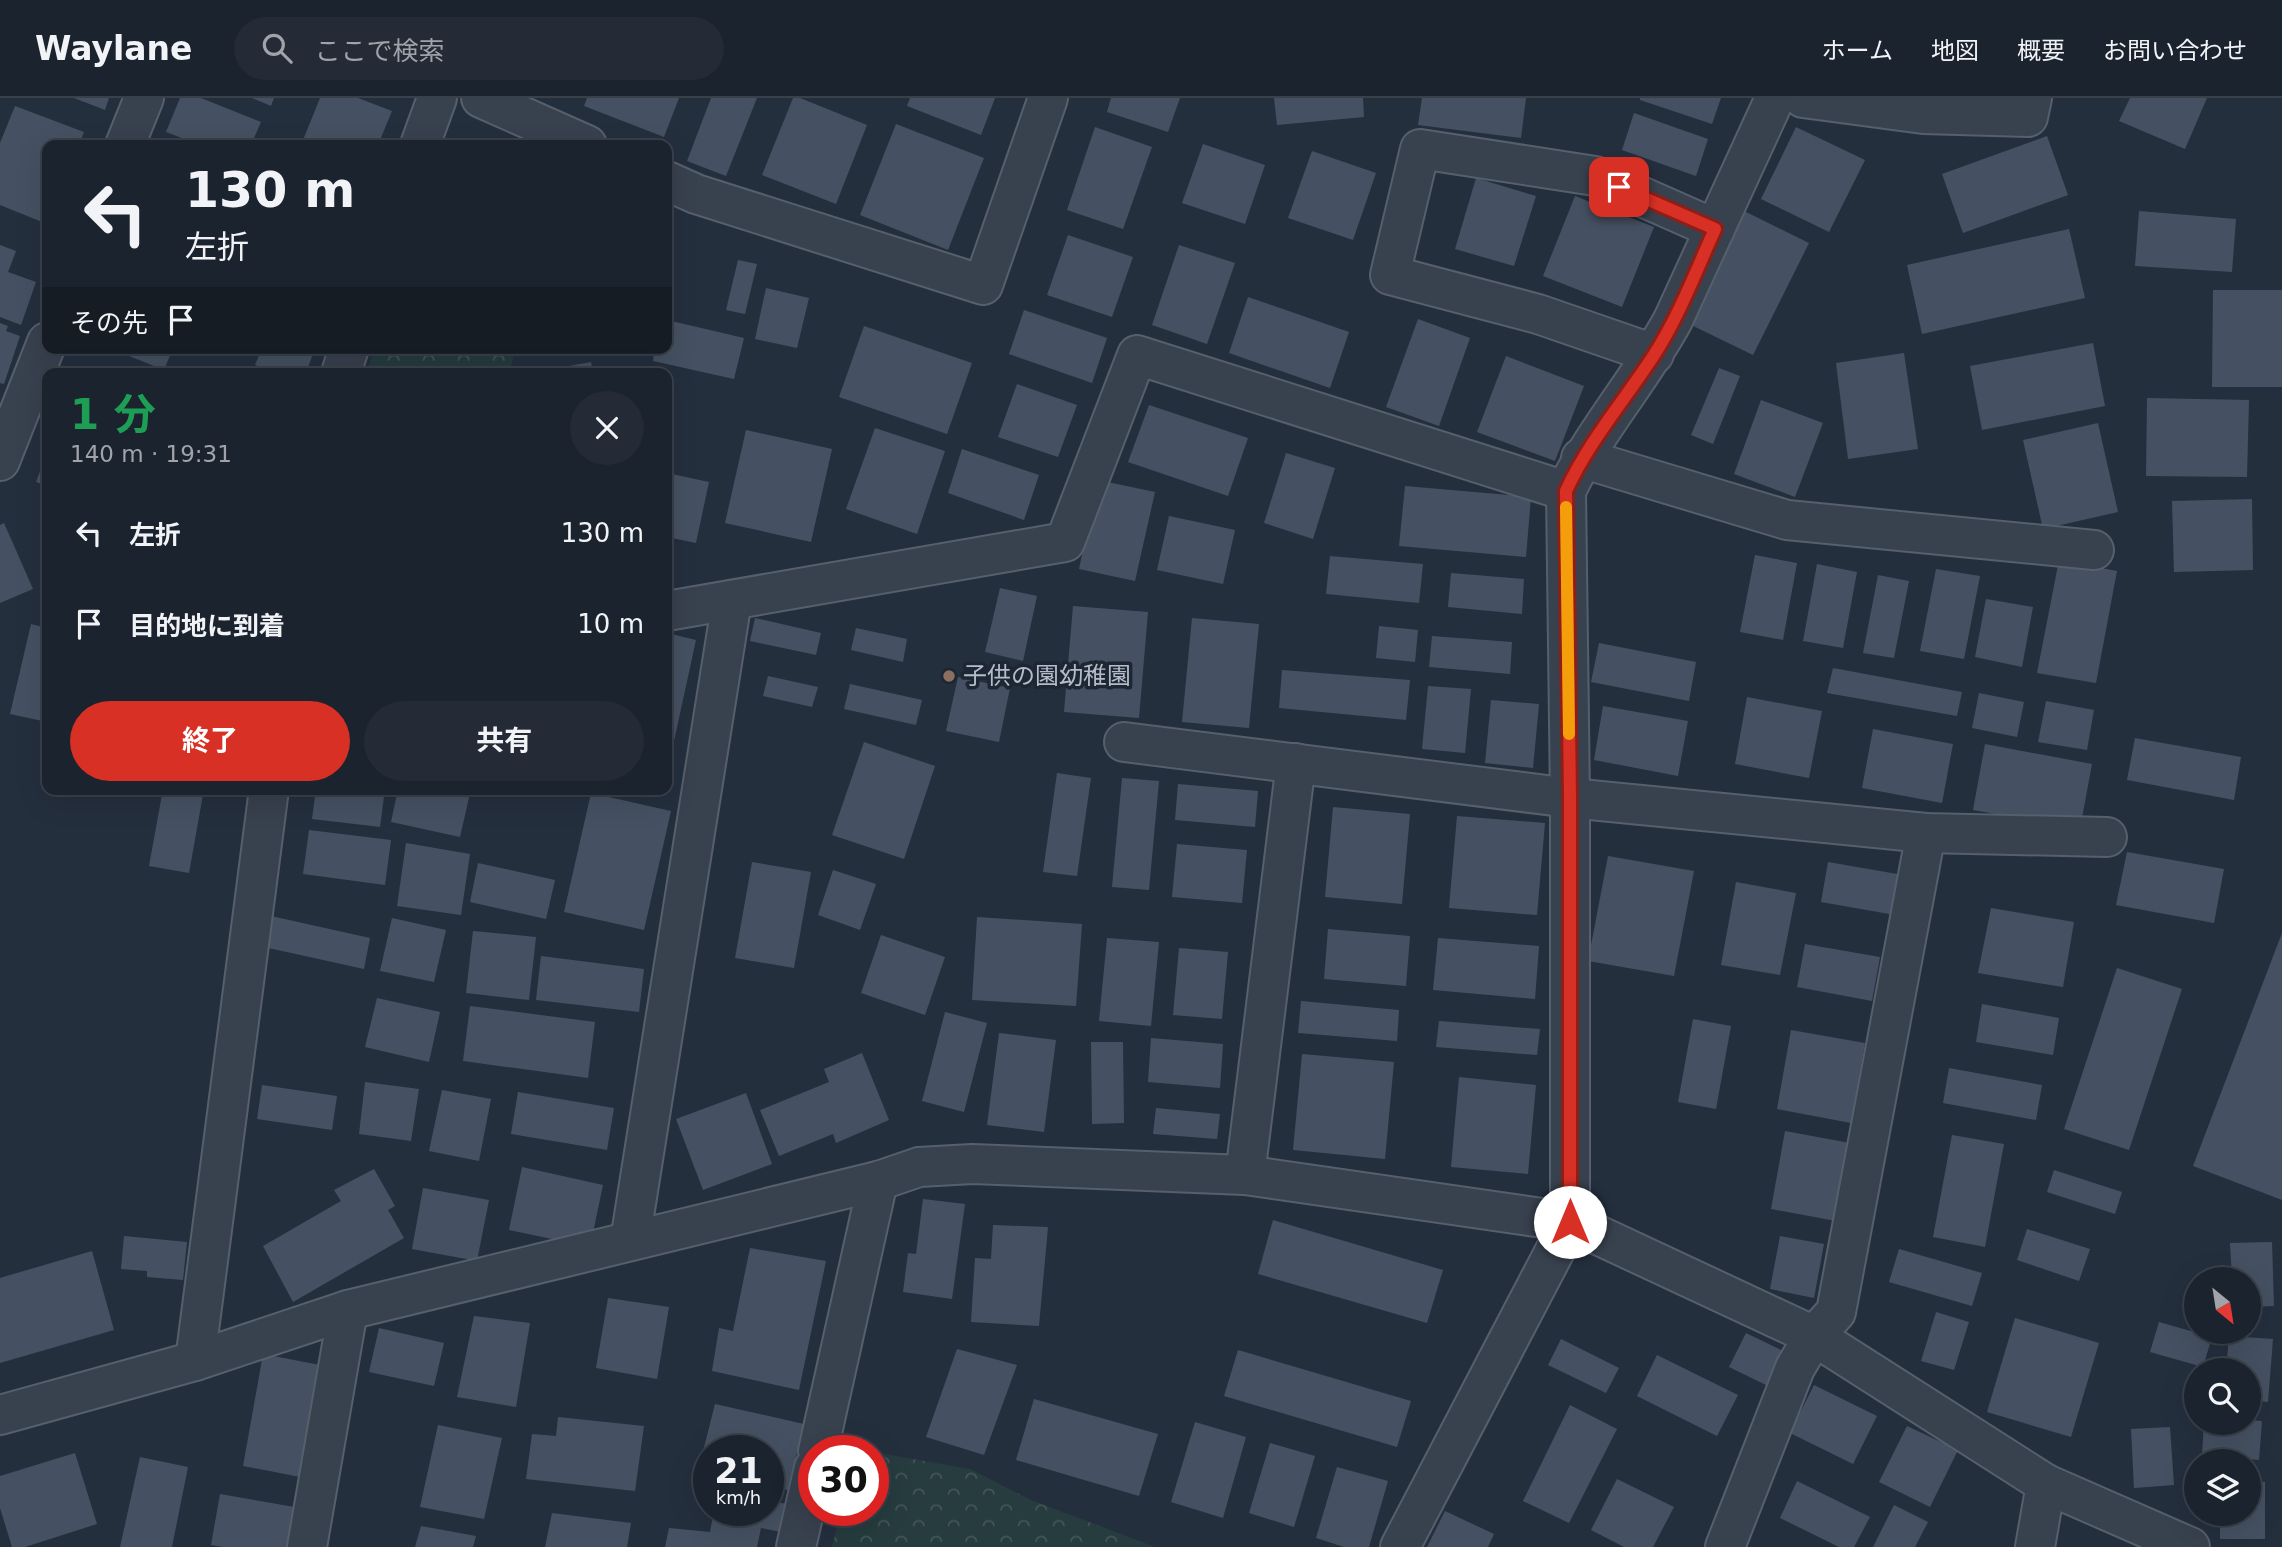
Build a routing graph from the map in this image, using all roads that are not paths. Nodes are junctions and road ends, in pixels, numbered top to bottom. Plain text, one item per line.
1 (144, 98) edge
2 (437, 98) edge
3 (481, 98) edge
4 (1048, 98) edge
5 (1775, 98) edge
6 (1803, 98) edge
7 (2032, 98) edge
8 (127, 140) edge
9 (422, 140) edge
10 (576, 140) edge
11 (672, 183) edge
12 (1715, 229) junction
13 (42, 354) edge
14 (1654, 354) junction
15 (0, 461) edge
16 (1574, 475) junction
17 (2094, 550) dead end
18 (732, 600) junction
19 (672, 610) edge
20 (1124, 742) dead end
21 (1296, 763) junction
22 (268, 795) edge
23 (1570, 798) junction
24 (1926, 833) junction
25 (2107, 838) dead end
26 (1245, 1175) junction
27 (878, 1181) junction
28 (1570, 1222) junction
29 (630, 1241) junction
30 (348, 1310) junction
31 (1814, 1336) junction
32 (195, 1362) junction
33 (0, 1415) edge
34 (822, 1435) edge
35 (2046, 1484) junction
36 (801, 1526) edge
37 (307, 1547) edge
38 (796, 1547) edge
39 (1401, 1547) edge
40 (1725, 1547) edge
41 (2035, 1547) edge
42 (2190, 1547) edge

1 - 8 street
2 - 9 street
3 - 10 street
4 - 11 street
5 - 12 street
6 - 7 street
12 - 14 street
12 - 14 street
13 - 15 street
14 - 16 street
16 - 17 street
16 - 18 street
16 - 23 street
18 - 19 street
18 - 29 street
20 - 21 street
21 - 23 street
21 - 26 street
22 - 32 street
23 - 24 street
23 - 28 street
24 - 25 street
24 - 31 street
26 - 27 street
26 - 28 street
27 - 29 street
27 - 34 street
28 - 31 street
28 - 39 street
29 - 30 street
30 - 32 street
30 - 37 street
31 - 35 street
31 - 40 street
32 - 33 street
35 - 41 street
35 - 42 street
36 - 38 street

